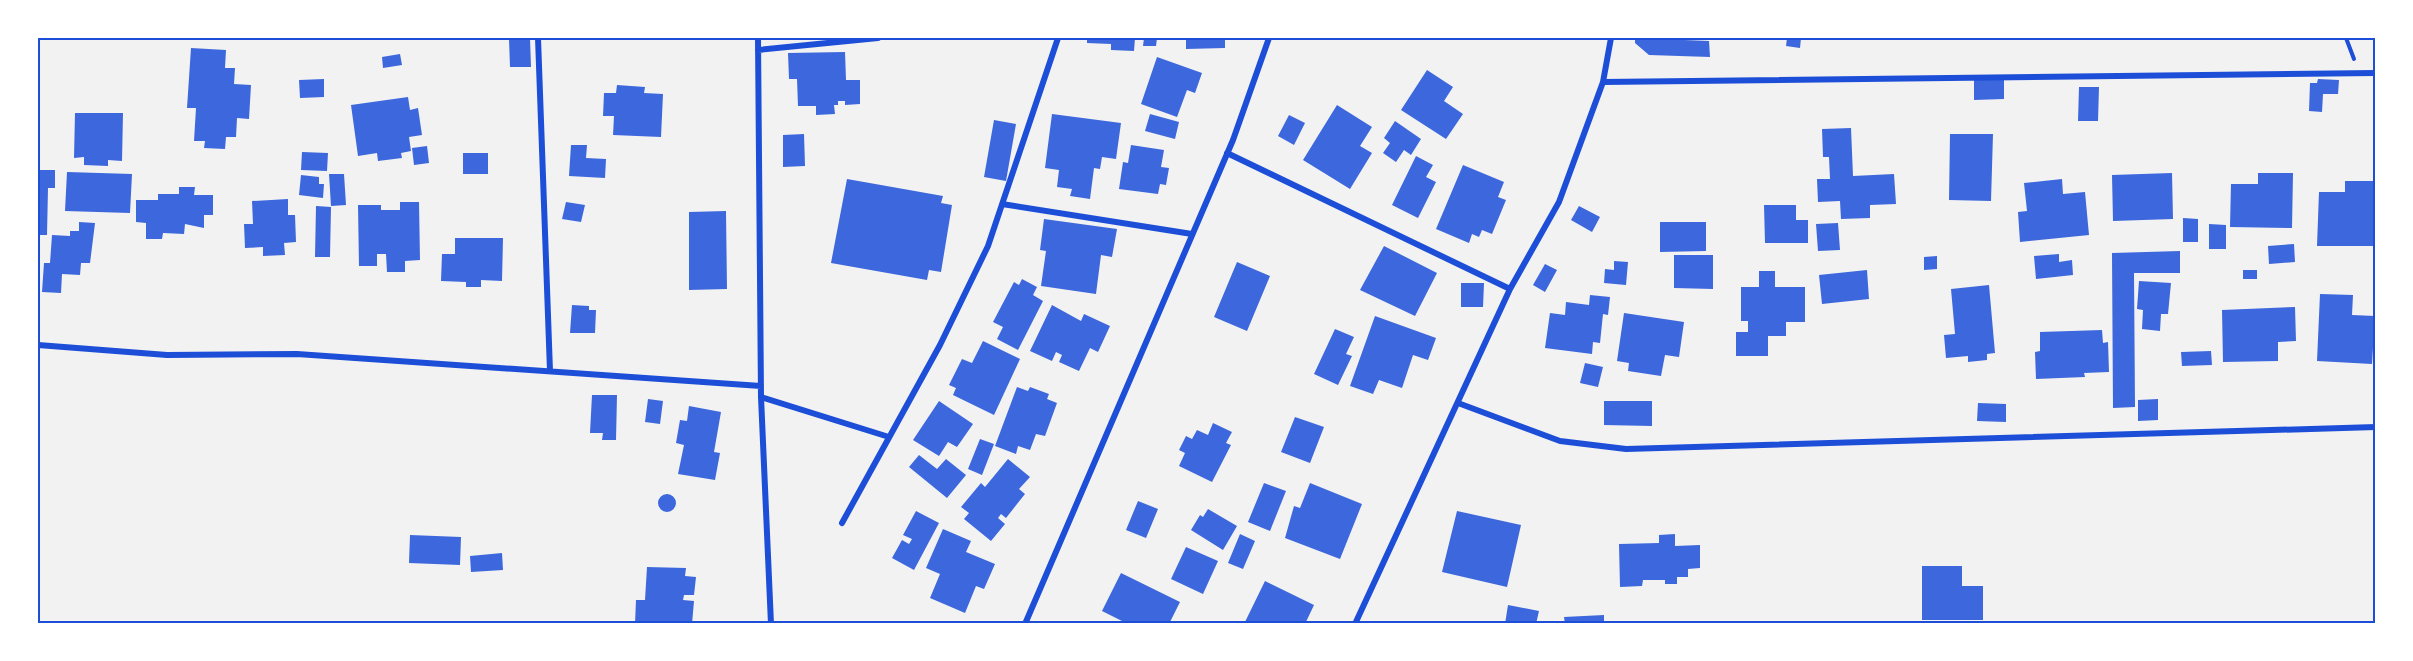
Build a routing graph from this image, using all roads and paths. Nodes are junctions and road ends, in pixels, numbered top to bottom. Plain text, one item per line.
1 (538, 38) edge
2 (758, 38) edge
3 (878, 38) edge
4 (1058, 38) edge
5 (1269, 38) edge
6 (1611, 38) edge
7 (2346, 38) edge
8 (759, 50) junction
9 (2376, 73) edge
10 (2359, 74) junction
11 (1603, 82) junction
12 (1227, 153) junction
13 (1002, 204) junction
14 (1192, 234) junction
15 (1510, 290) junction
16 (38, 345) edge
17 (549, 371) junction
18 (761, 386) junction
19 (761, 397) junction
20 (1458, 403) junction
21 (2376, 427) edge
22 (889, 437) junction
23 (842, 523) dead end
24 (771, 624) edge
25 (1025, 624) edge
26 (1355, 624) edge

1 - 17 street
2 - 8 street
3 - 8 street
4 - 13 street
5 - 12 street
6 - 11 street
7 - 10 path
8 - 18 street
9 - 10 street
10 - 11 street
11 - 15 street
12 - 14 street
12 - 15 street
13 - 14 street
13 - 22 street
14 - 25 street
15 - 20 street
16 - 17 street
17 - 18 street
18 - 19 street
19 - 22 street
19 - 24 street
20 - 21 street
20 - 26 street
22 - 23 street

